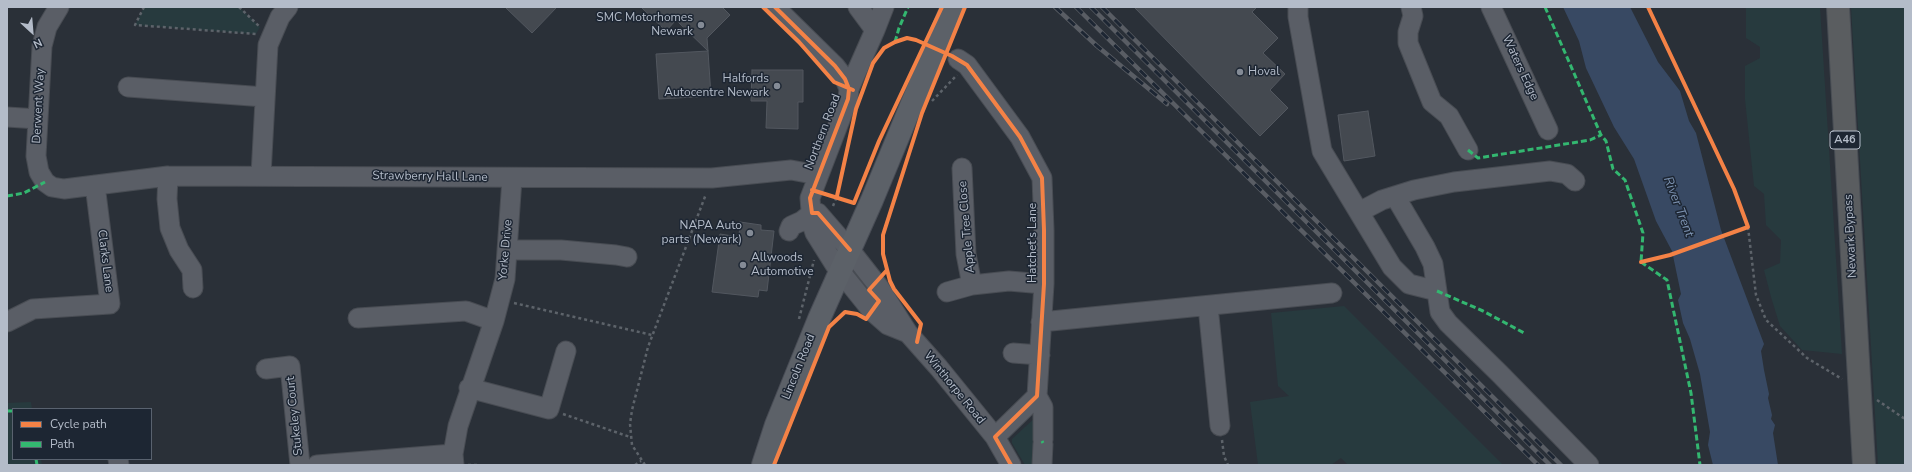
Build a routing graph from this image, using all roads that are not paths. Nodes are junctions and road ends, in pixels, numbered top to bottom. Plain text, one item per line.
1 (59, 7) edge
2 (288, 7) edge
3 (775, 7) edge
4 (858, 7) edge
5 (884, 7) edge
6 (952, 7) edge
7 (1298, 7) edge
8 (1411, 7) edge
9 (1491, 7) edge
10 (1838, 7) edge
11 (875, 30) junction
12 (962, 62) road end
13 (128, 87) dead end
14 (849, 89) junction
15 (265, 97) junction
16 (7, 117) edge
17 (38, 119) junction
18 (1548, 130) dead end
19 (1468, 150) dead end
20 (962, 168) dead end
21 (261, 175) junction
22 (168, 176) junction
23 (512, 179) junction
24 (1575, 181) dead end
25 (45, 182) joint
26 (815, 183) junction
27 (95, 185) junction
28 (1395, 196) junction
29 (1359, 212) junction
30 (812, 213) junction
31 (789, 231) dead end
32 (507, 250) junction
33 (850, 250) junction
34 (627, 257) dead end
35 (840, 271) junction
36 (1044, 284) junction
37 (972, 285) junction
38 (193, 288) dead end
39 (946, 292) dead end
40 (1437, 292) junction
41 (1332, 294) dead end
42 (1208, 306) junction
43 (358, 318) dead end
44 (494, 321) junction
45 (7, 322) edge
46 (1041, 322) junction
47 (908, 332) junction
48 (566, 351) dead end
49 (1013, 353) dead end
50 (1040, 355) junction
51 (266, 368) dead end
52 (469, 388) junction
53 (1037, 396) junction
54 (1220, 426) road end
55 (994, 437) junction
56 (458, 461) edge
57 (300, 465) edge
58 (317, 465) edge
59 (763, 465) edge
60 (1011, 465) edge
61 (1042, 465) edge
62 (1589, 465) edge
63 (1864, 465) edge

1 - 17 street, Derwent Way
2 - 15 street
3 - 14 street, Northern Road
4 - 11 street
5 - 11 street
6 - 33 main road, Lincoln Road
7 - 29 street
8 - 19 street
9 - 18 street, Waters Edge
10 - 63 highway, Newark Bypass / A46, bridge
11 - 14 street
12 - 36 street, Hatchet's Lane
13 - 15 street
14 - 26 street, Northern Road
15 - 21 street
16 - 17 street
17 - 25 street, Derwent Way
20 - 37 street, Apple Tree Close
21 - 22 street, Strawberry Hall Lane
21 - 23 street, Strawberry Hall Lane
22 - 27 street, Strawberry Hall Lane
22 - 38 street
23 - 26 street, Strawberry Hall Lane
23 - 32 street, Yorke Drive
24 - 28 street
25 - 27 street, Strawberry Hall Lane
26 - 30 street, Northern Road
27 - 45 street, Clarks Lane
28 - 29 street
28 - 40 street
29 - 40 street
30 - 31 street
30 - 33 street
30 - 35 street, Northern Road
32 - 34 street
32 - 44 street, Yorke Drive
33 - 35 main road, Lincoln Road
33 - 47 street, Winthorpe Road
35 - 47 street
35 - 59 main road, Lincoln Road
36 - 37 street, Apple Tree Close
36 - 46 street, Hatchet's Lane
37 - 39 street, Apple Tree Close
40 - 62 street
41 - 42 street
42 - 46 street
42 - 54 street
43 - 44 street
44 - 52 street, Yorke Drive
46 - 50 street, Hatchet's Lane
47 - 55 street, Winthorpe Road
48 - 52 street
49 - 50 street
50 - 53 street, Hatchet's Lane
51 - 57 street, Stukeley Court
52 - 56 street, Yorke Drive
53 - 55 street
53 - 61 street, Hatchet's Lane
55 - 60 street, Winthorpe Road
56 - 58 street

